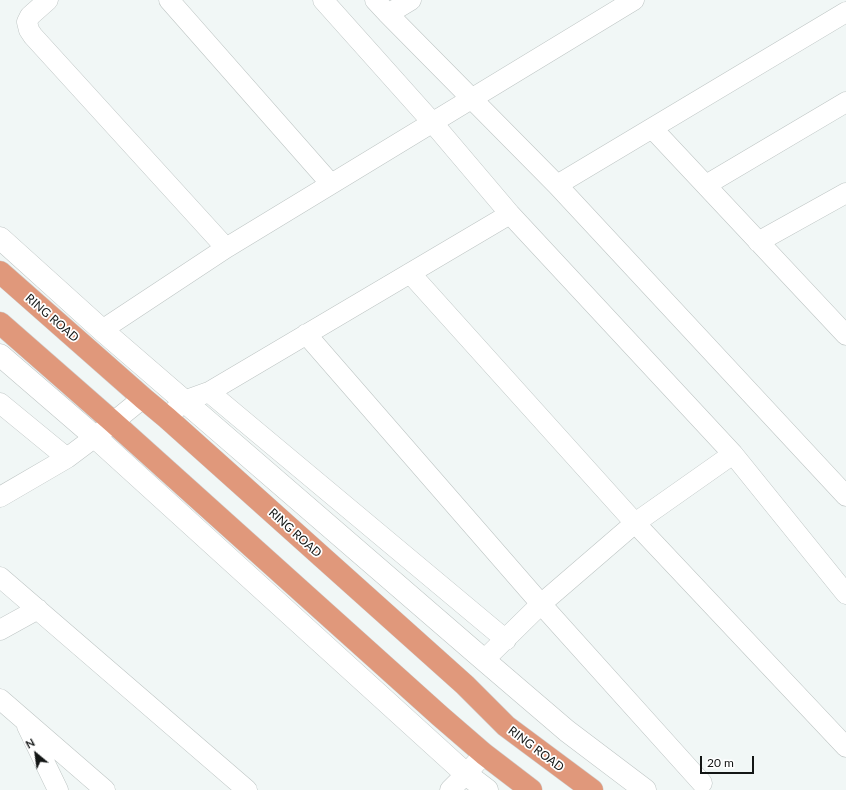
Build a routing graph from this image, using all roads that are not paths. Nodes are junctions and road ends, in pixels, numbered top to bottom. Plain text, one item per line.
1 (48, 0) edge
2 (169, 0) edge
3 (322, 0) edge
4 (411, 0) edge
5 (634, 0) edge
6 (382, 7) edge
7 (846, 12) edge
8 (472, 100) junction
9 (846, 102) edge
10 (432, 122) junction
11 (652, 128) junction
12 (331, 184) junction
13 (557, 185) junction
14 (706, 186) junction
15 (845, 196) edge
16 (510, 214) junction
17 (0, 238) edge
18 (758, 242) junction
19 (226, 248) junction
20 (0, 272) edge
21 (410, 273) junction
22 (0, 323) edge
23 (102, 330) junction
24 (306, 334) junction
25 (846, 335) edge
26 (0, 355) edge
27 (209, 392) junction
28 (143, 398) junction
29 (184, 401) junction
30 (0, 403) edge
31 (167, 418) junction
32 (113, 422) junction
33 (95, 438) junction
34 (733, 454) junction
35 (66, 458) junction
36 (846, 496) edge
37 (0, 497) edge
38 (635, 523) junction
39 (0, 577) edge
40 (846, 594) edge
41 (541, 604) junction
42 (38, 609) junction
43 (0, 630) edge
44 (506, 640) junction
45 (484, 660) junction
46 (0, 699) edge
47 (23, 719) junction
48 (846, 747) edge
49 (484, 754) junction
50 (466, 774) junction
51 (702, 783) dead end
52 (58, 790) edge
53 (105, 790) edge
54 (247, 790) edge
55 (450, 790) edge
56 (486, 790) edge
57 (531, 790) edge
58 (592, 790) edge
59 (645, 790) edge

1 - 19 street
2 - 12 street
3 - 10 street
4 - 6 street
5 - 8 street
6 - 8 street
7 - 11 street
8 - 10 street
8 - 13 street
9 - 14 street
10 - 12 street
10 - 16 street
11 - 13 street
11 - 14 street
12 - 19 street
13 - 36 street
14 - 18 street
15 - 18 street
16 - 21 street
16 - 34 street
17 - 23 street
18 - 25 street
19 - 23 street
20 - 28 highway, RING ROAD
21 - 24 street
21 - 38 street
22 - 32 highway
23 - 29 street
24 - 27 street
24 - 41 street
26 - 33 street
27 - 29 street
27 - 44 street
28 - 31 highway, RING ROAD
28 - 32 street
29 - 31 street
29 - 45 street
30 - 35 street
31 - 58 highway, RING ROAD
32 - 33 street
32 - 49 highway
33 - 35 street
33 - 50 street
34 - 38 street
34 - 40 street
35 - 37 street
38 - 41 street
38 - 48 street
39 - 42 street
41 - 44 street
41 - 51 street
42 - 43 street
42 - 54 street
44 - 45 street
45 - 59 street
46 - 47 street
47 - 52 street
47 - 53 street
49 - 50 street
49 - 57 highway
50 - 55 street
50 - 56 street

